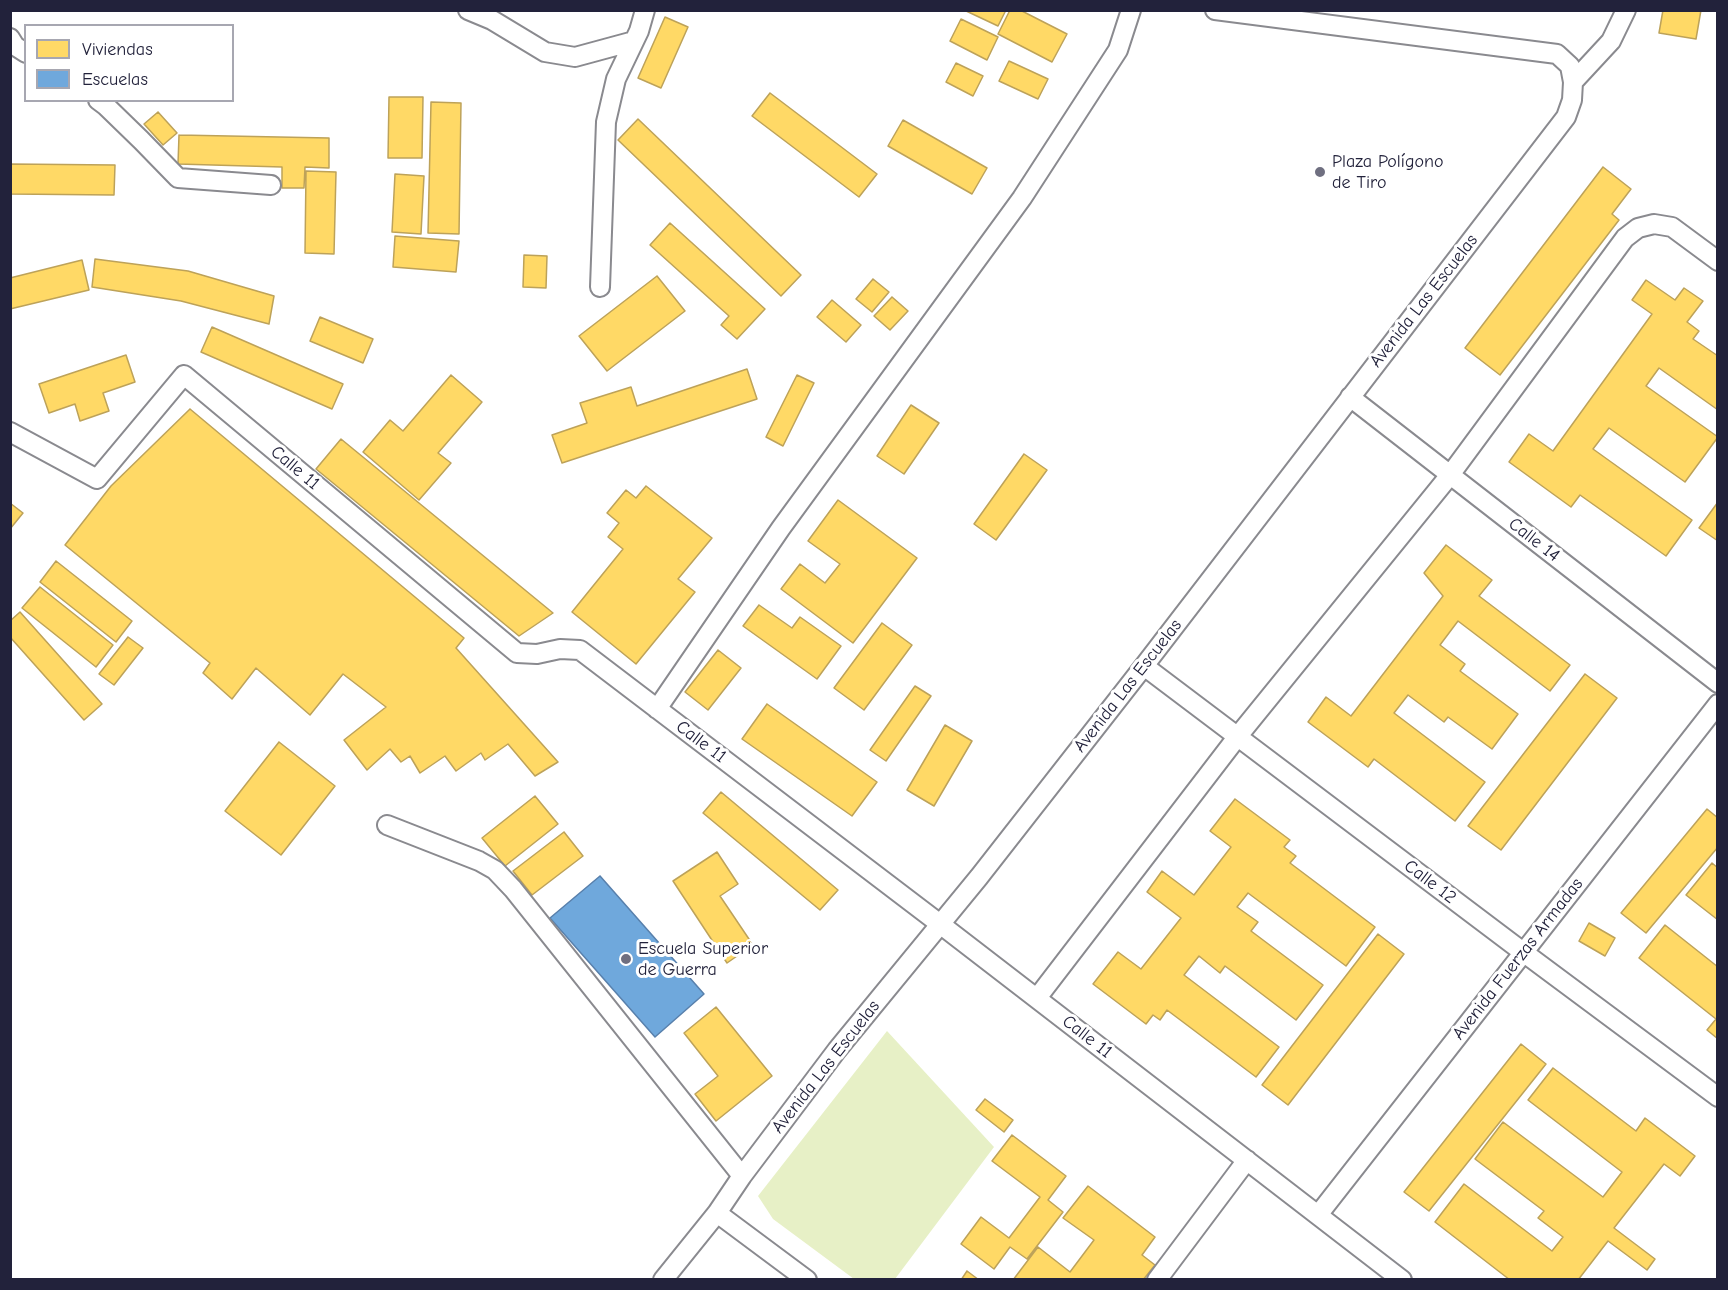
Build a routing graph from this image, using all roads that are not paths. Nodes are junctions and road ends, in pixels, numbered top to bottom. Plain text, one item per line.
1 (468, 10) edge
2 (645, 10) edge
3 (1131, 10) edge
4 (1215, 10) edge
5 (1626, 10) edge
6 (10, 38) edge
7 (634, 41) junction
8 (24, 51) edge
9 (1573, 82) junction
10 (101, 102) edge
11 (271, 185) dead end
12 (1718, 261) edge
13 (600, 287) dead end
14 (1350, 397) junction
15 (10, 432) edge
16 (1450, 475) junction
17 (1144, 666) junction
18 (1718, 683) edge
19 (1718, 704) edge
20 (657, 709) junction
21 (1238, 736) junction
22 (387, 825) dead end
23 (940, 924) junction
24 (1523, 952) junction
25 (1037, 998) junction
26 (1718, 1097) edge
27 (1247, 1160) junction
28 (742, 1176) junction
29 (717, 1213) junction
30 (1318, 1215) junction
31 (663, 1280) edge
32 (807, 1280) edge
33 (1157, 1280) edge
34 (1402, 1280) edge

1 - 7 street
2 - 7 street
3 - 20 street
4 - 9 street
5 - 9 street
6 - 8 street
7 - 13 street
9 - 14 street, Avenida Las Escuelas
10 - 11 street
12 - 16 street
14 - 16 street, Calle 14
14 - 17 street, Avenida Las Escuelas
15 - 20 street, Calle 11
16 - 18 street, Calle 14
16 - 21 street
17 - 21 street, Calle 12
17 - 23 street, Avenida Las Escuelas
19 - 24 street, Avenida Fuerzas Armadas
20 - 23 street, Calle 11
21 - 24 street, Calle 12
21 - 25 street
22 - 28 street
23 - 25 street, Calle 11
23 - 28 street, Avenida Las Escuelas
24 - 26 street, Calle 12
24 - 30 street, Avenida Fuerzas Armadas
25 - 27 street, Calle 11
27 - 30 street, Calle 11
27 - 33 street
28 - 29 street, Avenida Las Escuelas
29 - 31 street, Avenida Las Escuelas
29 - 32 street
30 - 34 street, Calle 11

